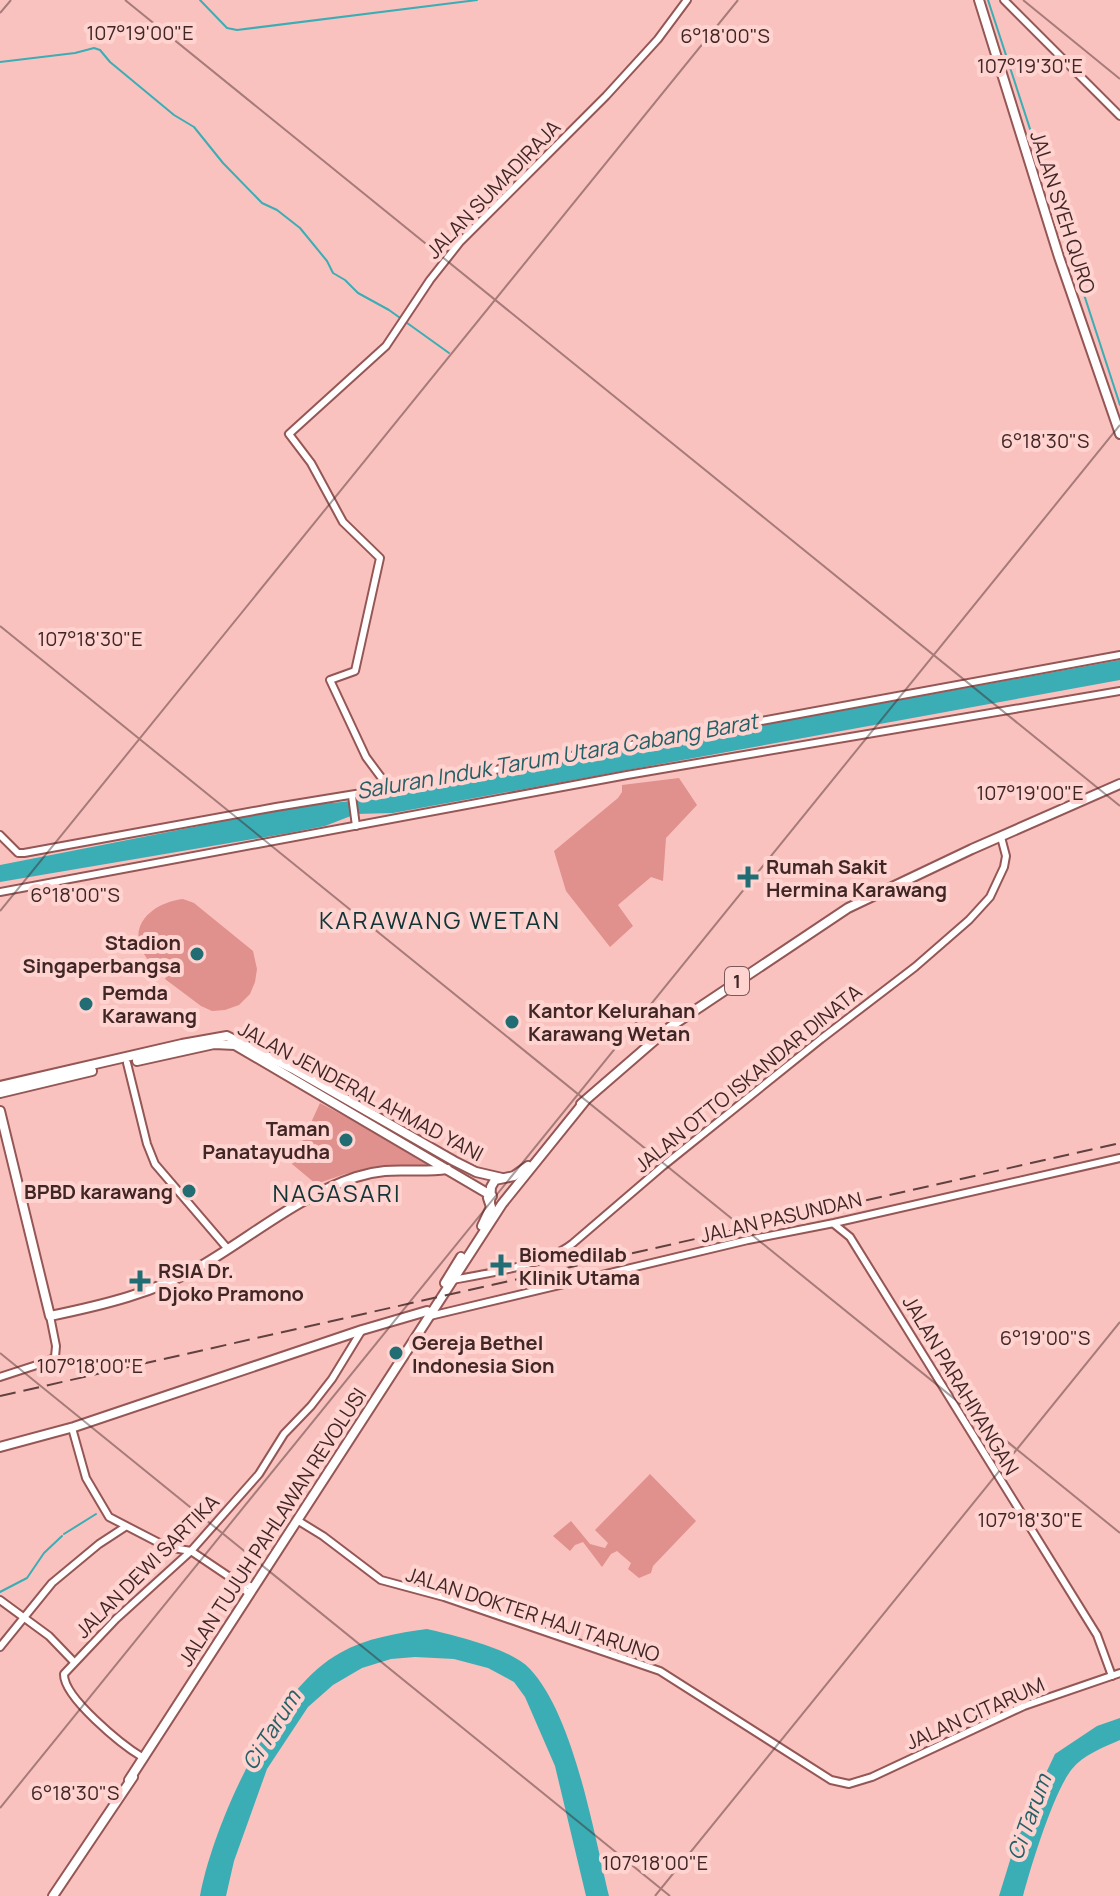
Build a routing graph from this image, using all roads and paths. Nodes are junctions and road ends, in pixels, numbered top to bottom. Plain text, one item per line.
1 (687, 0) edge
2 (979, 0) edge
3 (1004, 0) edge
4 (1120, 116) edge
5 (1120, 434) edge
6 (1120, 655) edge
7 (1120, 691) edge
8 (1120, 781) edge
9 (389, 788) junction
10 (352, 797) junction
11 (356, 826) junction
12 (0, 835) edge
13 (1001, 837) junction
14 (0, 892) edge
15 (878, 892) junction
16 (113, 1063) junction
17 (127, 1063) junction
18 (86, 1070) junction
19 (293, 1074) junction
20 (0, 1086) edge
21 (0, 1093) edge
22 (585, 1101) junction
23 (0, 1111) edge
24 (1120, 1158) edge
25 (447, 1169) junction
26 (505, 1179) junction
27 (516, 1187) junction
28 (508, 1198) junction
29 (491, 1199) junction
30 (855, 1217) junction
31 (834, 1223) junction
32 (850, 1237) junction
33 (227, 1248) junction
34 (452, 1280) junction
35 (437, 1301) junction
36 (449, 1310) junction
37 (427, 1314) junction
38 (50, 1316) junction
39 (400, 1319) junction
40 (362, 1330) junction
41 (415, 1333) junction
42 (336, 1340) junction
43 (349, 1352) junction
44 (0, 1377) edge
45 (72, 1428) junction
46 (0, 1447) edge
47 (297, 1520) junction
48 (125, 1527) junction
49 (191, 1551) junction
50 (250, 1590) junction
51 (0, 1600) edge
52 (24, 1620) junction
53 (0, 1647) edge
54 (74, 1662) junction
55 (1120, 1673) edge
56 (1112, 1676) junction
57 (158, 1735) junction
58 (142, 1757) junction
59 (129, 1780) junction
60 (844, 1785) joint
61 (53, 1896) edge

1 - 9 street, JALAN SUMADIRAJA
2 - 5 main road, JALAN SYEH QURO
3 - 4 street
6 - 9 street
7 - 11 street
8 - 13 main road, JALAN TUJUH PAHLAWAN REVOLUSI / 1
8 - 15 main road, JALAN TUJUH PAHLAWAN REVOLUSI / 1
9 - 10 street
10 - 11 street
10 - 12 street
11 - 14 street
13 - 15 main road, JALAN TUJUH PAHLAWAN REVOLUSI / 1
13 - 34 street, JALAN OTTO ISKANDAR DINATA
15 - 22 main road, JALAN TUJUH PAHLAWAN REVOLUSI / 1
16 - 17 main road, JALAN JENDERAL AHMAD YANI
16 - 18 main road, JALAN JENDERAL AHMAD YANI
16 - 19 main road, JALAN JENDERAL AHMAD YANI
17 - 19 main road, JALAN JENDERAL AHMAD YANI
17 - 33 street
18 - 20 main road, JALAN JENDERAL AHMAD YANI
18 - 21 main road, JALAN JENDERAL AHMAD YANI
19 - 25 main road, JALAN JENDERAL AHMAD YANI
19 - 26 main road, JALAN JENDERAL AHMAD YANI
22 - 26 main road, JALAN TUJUH PAHLAWAN REVOLUSI / 1
22 - 27 main road, JALAN TUJUH PAHLAWAN REVOLUSI / 1
23 - 38 main road
24 - 30 street, JALAN PASUNDAN
25 - 29 main road, JALAN JENDERAL AHMAD YANI
25 - 33 main road
26 - 27 main road, JALAN JENDERAL AHMAD YANI
26 - 29 main road, JALAN TUJUH PAHLAWAN REVOLUSI
27 - 28 main road, JALAN TUJUH PAHLAWAN REVOLUSI / 1
28 - 29 main road, JALAN JENDERAL AHMAD YANI
28 - 34 main road, JALAN TUJUH PAHLAWAN REVOLUSI
29 - 37 main road, JALAN TUJUH PAHLAWAN REVOLUSI
30 - 31 street, JALAN PASUNDAN
30 - 32 street
31 - 32 street, JALAN PARAHIYANGAN
31 - 36 street, JALAN PASUNDAN
32 - 56 street, JALAN PARAHIYANGAN
33 - 38 main road
34 - 35 main road, JALAN TUJUH PAHLAWAN REVOLUSI
35 - 36 street
35 - 37 main road, JALAN TUJUH PAHLAWAN REVOLUSI
36 - 37 street, JALAN PASUNDAN
37 - 39 main road
37 - 41 main road, JALAN TUJUH PAHLAWAN REVOLUSI
38 - 44 street
39 - 40 main road
39 - 41 main road
40 - 42 main road
40 - 43 street, JALAN DEWI SARTIKA
41 - 47 main road, JALAN TUJUH PAHLAWAN REVOLUSI
42 - 43 street
42 - 45 main road
43 - 49 street, JALAN DEWI SARTIKA
45 - 46 main road
45 - 48 street
47 - 50 main road, JALAN TUJUH PAHLAWAN REVOLUSI
47 - 60 street, JALAN DOKTER HAJI TARUNO
48 - 49 street
48 - 52 street
49 - 50 street
49 - 54 street, JALAN DEWI SARTIKA
50 - 57 main road, JALAN TUJUH PAHLAWAN REVOLUSI
51 - 52 street
52 - 53 street
52 - 54 street
54 - 58 street, JALAN DEWI SARTIKA
55 - 56 street, JALAN CITARUM
56 - 60 street, JALAN CITARUM
57 - 58 main road, JALAN TUJUH PAHLAWAN REVOLUSI
57 - 59 main road, JALAN TUJUH PAHLAWAN REVOLUSI
58 - 59 main road, JALAN TUJUH PAHLAWAN REVOLUSI
59 - 61 main road, JALAN TUJUH PAHLAWAN REVOLUSI

